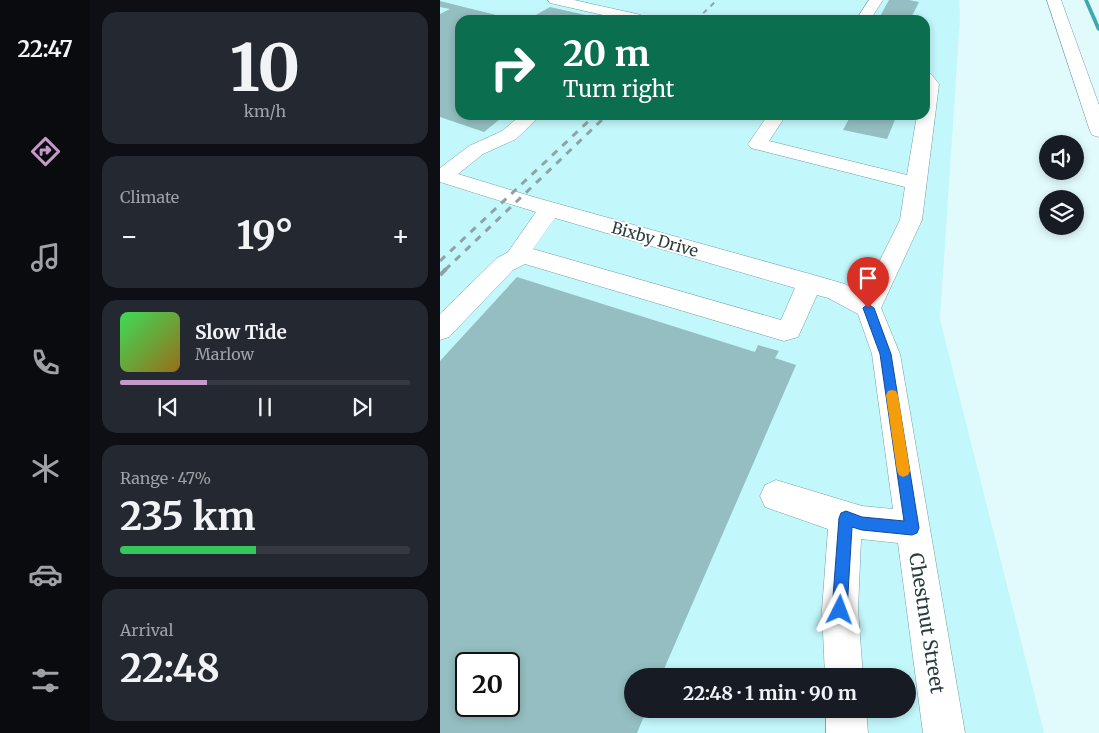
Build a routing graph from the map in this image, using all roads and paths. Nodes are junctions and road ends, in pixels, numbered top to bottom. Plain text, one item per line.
1 (555, 0) edge
2 (876, 0) edge
3 (1054, 0) edge
4 (622, 15) edge
5 (867, 15) edge
6 (526, 120) edge
7 (773, 120) edge
8 (925, 120) edge
9 (1099, 131) edge
10 (441, 175) edge
11 (917, 184) junction
12 (550, 210) junction
13 (516, 258) junction
14 (810, 283) junction
15 (868, 308) junction
16 (440, 330) edge
17 (776, 496) dead end
18 (846, 518) junction
19 (912, 528) junction
20 (844, 668) edge
21 (846, 718) edge
22 (847, 733) edge
23 (944, 733) edge

1 - 4 street
2 - 5 street
3 - 9 street
6 - 10 street
7 - 11 street
8 - 11 street
10 - 12 street, Bixby Drive
11 - 15 street
12 - 13 street
12 - 14 street, Bixby Drive
13 - 14 street
13 - 16 street
14 - 15 street, Bixby Drive
15 - 19 street, Chestnut Street
17 - 18 street
18 - 19 street
18 - 20 street
19 - 23 street, Chestnut Street
21 - 22 street

